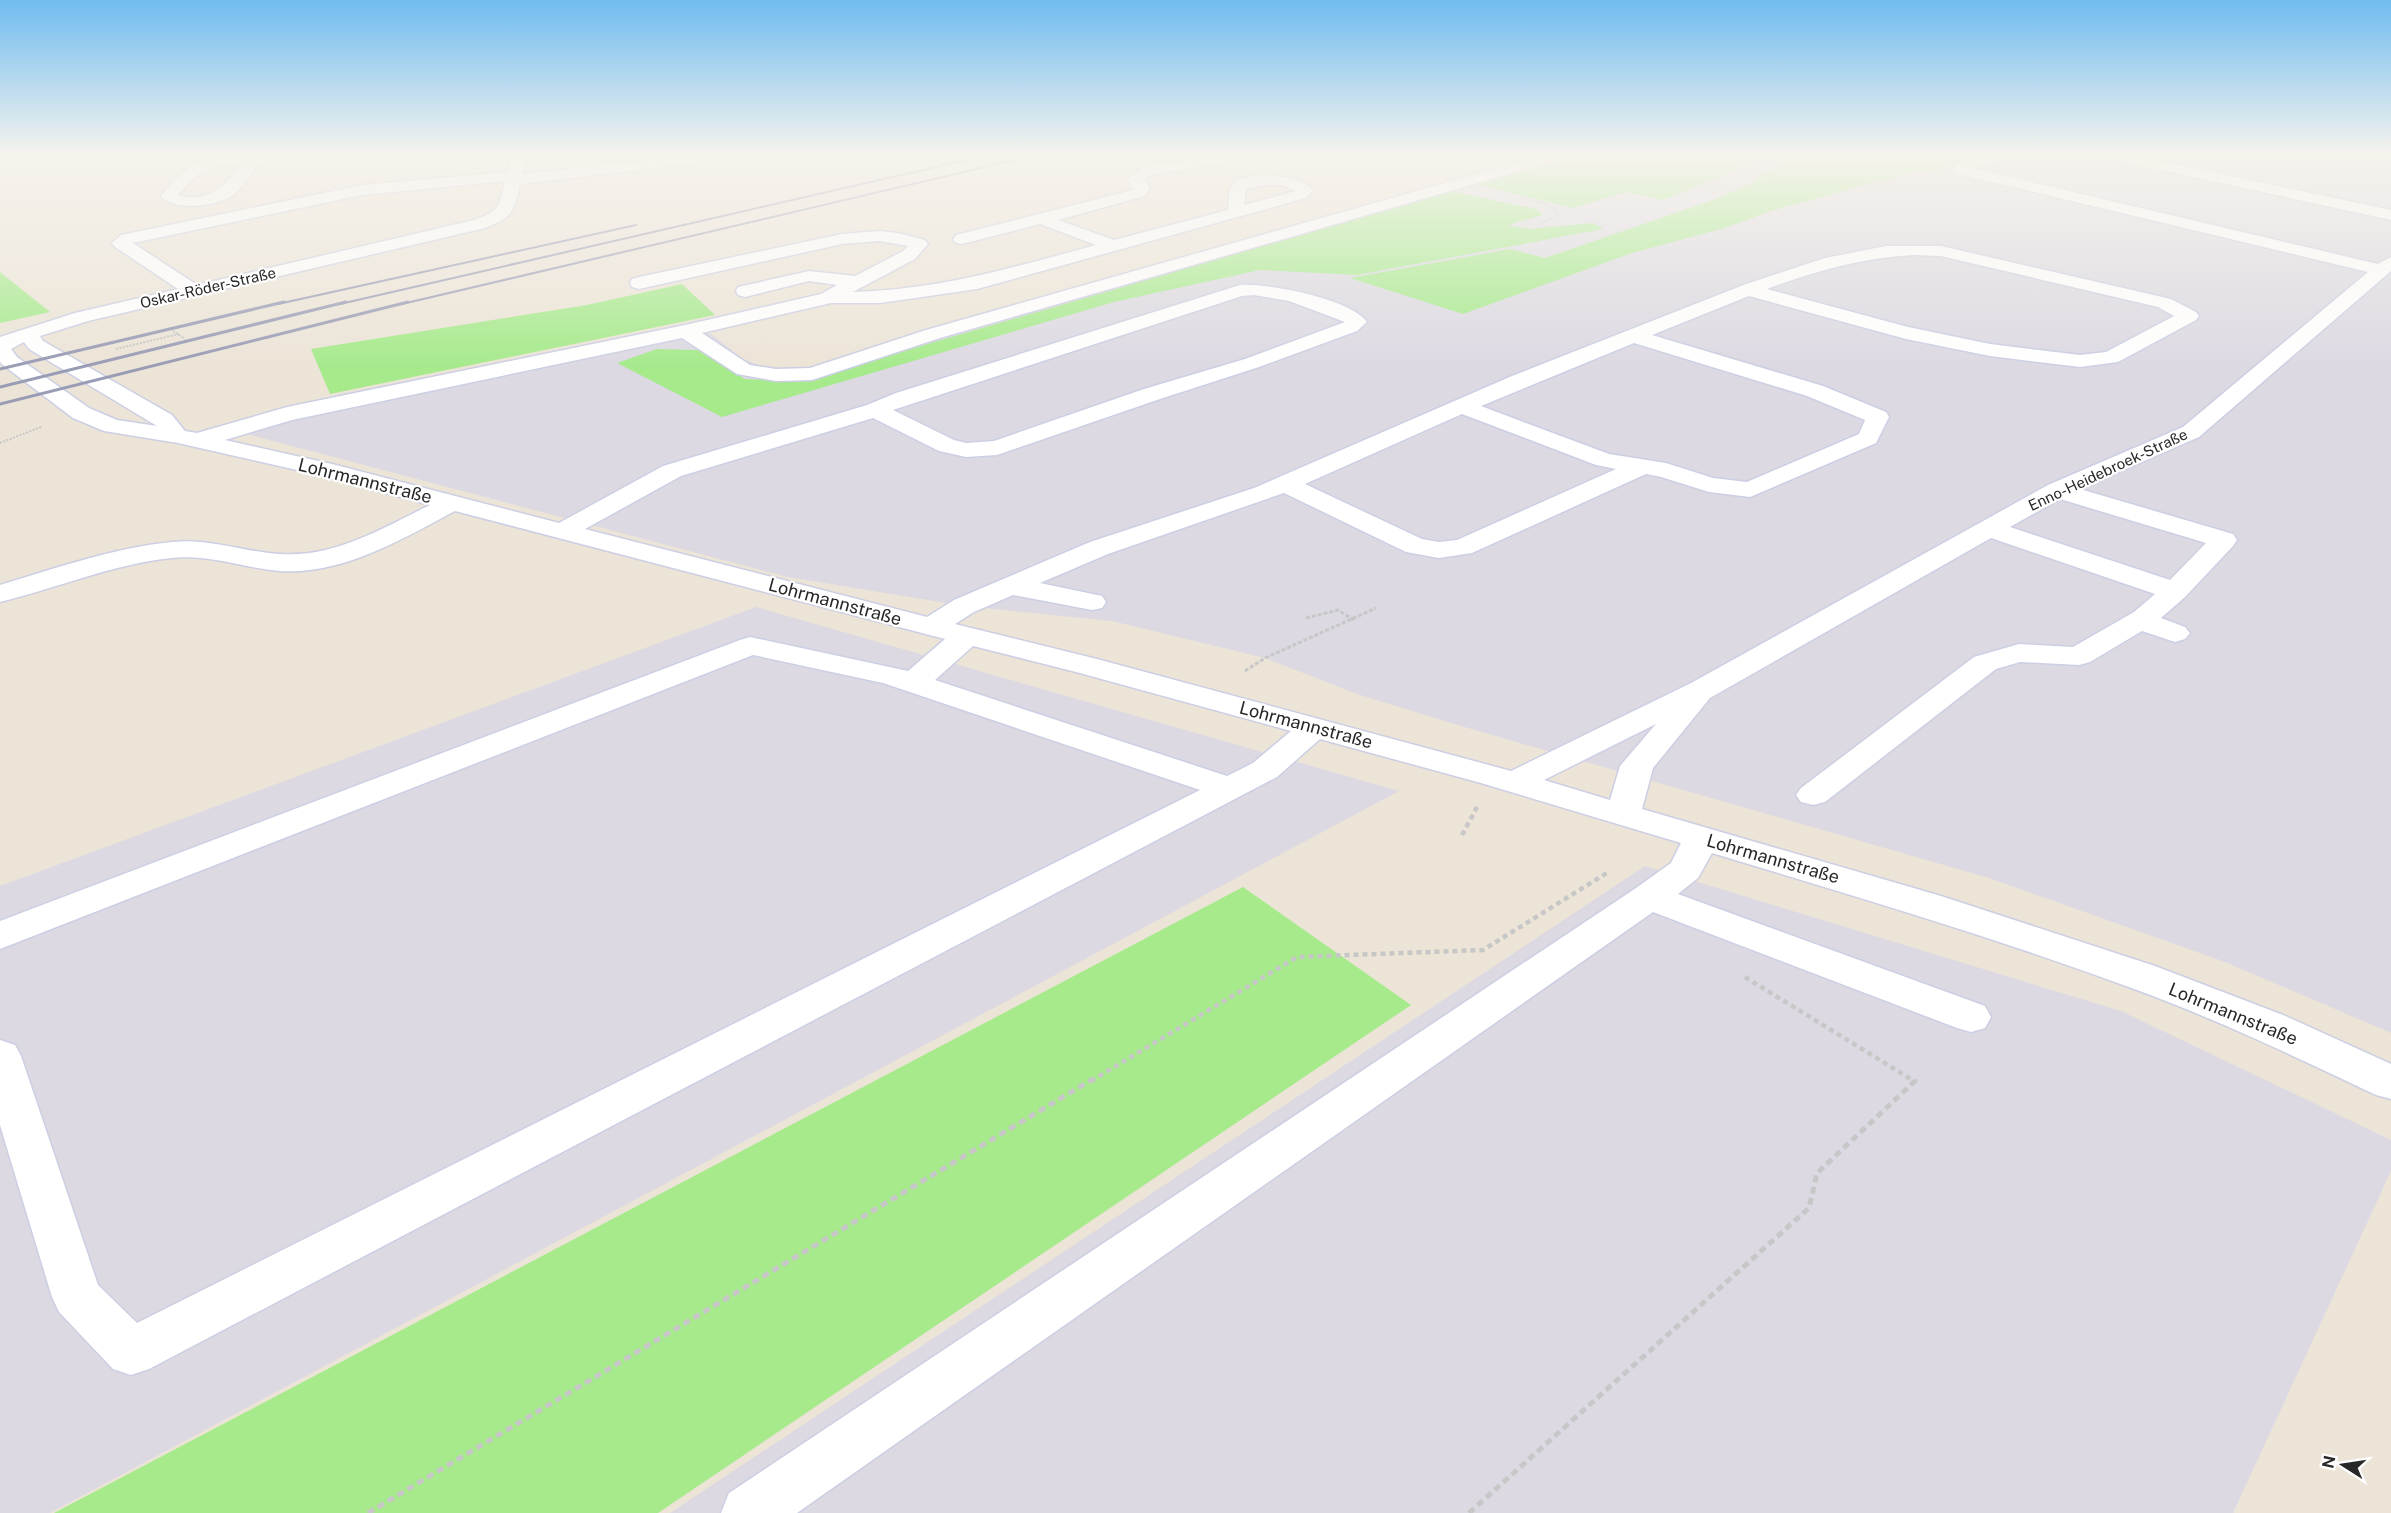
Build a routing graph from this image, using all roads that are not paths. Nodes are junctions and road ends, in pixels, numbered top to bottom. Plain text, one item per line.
1 (186, 227) edge
2 (468, 227) edge
3 (1011, 227) edge
4 (1062, 227) edge
5 (1187, 227) edge
6 (1309, 227) edge
7 (2208, 227) edge
8 (962, 239) dead end
9 (1114, 246) junction
10 (2386, 266) edge
11 (857, 282) junction
12 (639, 283) dead end
13 (1748, 290) junction
14 (194, 291) junction
15 (745, 291) dead end
16 (827, 298) junction
17 (685, 331) junction
18 (28, 333) junction
19 (1633, 336) junction
20 (0, 337) edge
21 (0, 348) edge
22 (1461, 406) junction
23 (875, 410) junction
24 (187, 439) junction
25 (1641, 467) junction
26 (1284, 483) junction
27 (2057, 490) junction
28 (452, 503) junction
29 (1987, 528) junction
30 (561, 532) junction
31 (1010, 586) junction
32 (2175, 591) junction
33 (0, 594) edge
34 (1092, 602) dead end
35 (2144, 618) junction
36 (931, 627) junction
37 (2175, 633) dead end
38 (968, 635) junction
39 (913, 683) junction
40 (1702, 690) junction
41 (1314, 727) junction
42 (1515, 782) junction
43 (1228, 788) junction
44 (1813, 795) dead end
45 (1623, 815) junction
46 (1702, 837) junction
47 (1633, 881) junction
48 (0, 936) edge
49 (1971, 1017) dead end
50 (0, 1056) edge
51 (2391, 1083) edge
52 (749, 1513) edge

1 - 14 street
2 - 14 street, Oskar-Röder-Straße
3 - 8 street
4 - 9 street
5 - 9 street
6 - 17 street
7 - 10 street
9 - 16 street
10 - 27 street, Enno-Heidebroek-Straße
11 - 12 street, Lohrmannstraße
11 - 15 street
11 - 16 street, Lohrmannstraße
13 - 13 street
13 - 19 street
14 - 18 street, Oskar-Röder-Straße
16 - 17 street, Lohrmannstraße
17 - 24 street, Lohrmannstraße
18 - 20 street
18 - 21 street, Lohrmannstraße
18 - 24 street
19 - 22 street
19 - 25 street
21 - 24 street, Lohrmannstraße
22 - 25 street
22 - 26 street
23 - 23 street
23 - 30 street
24 - 28 street, Lohrmannstraße
25 - 26 street
26 - 31 street
27 - 29 street, Enno-Heidebroek-Straße
27 - 32 street
28 - 30 street, Lohrmannstraße
28 - 33 street
29 - 32 street
29 - 40 street, Enno-Heidebroek-Straße
30 - 36 street, Lohrmannstraße
31 - 34 street
31 - 36 street
32 - 35 street
35 - 37 street
35 - 44 street
36 - 38 street, Lohrmannstraße
38 - 39 street
38 - 41 street, Lohrmannstraße
39 - 43 street
39 - 48 street
40 - 42 street, Enno-Heidebroek-Straße
40 - 45 street, Enno-Heidebroek-Straße
41 - 42 street, Lohrmannstraße
41 - 43 street
42 - 45 street, Lohrmannstraße
43 - 50 street
45 - 46 street, Lohrmannstraße
46 - 47 street
46 - 51 street, Lohrmannstraße
47 - 49 street
47 - 52 street

